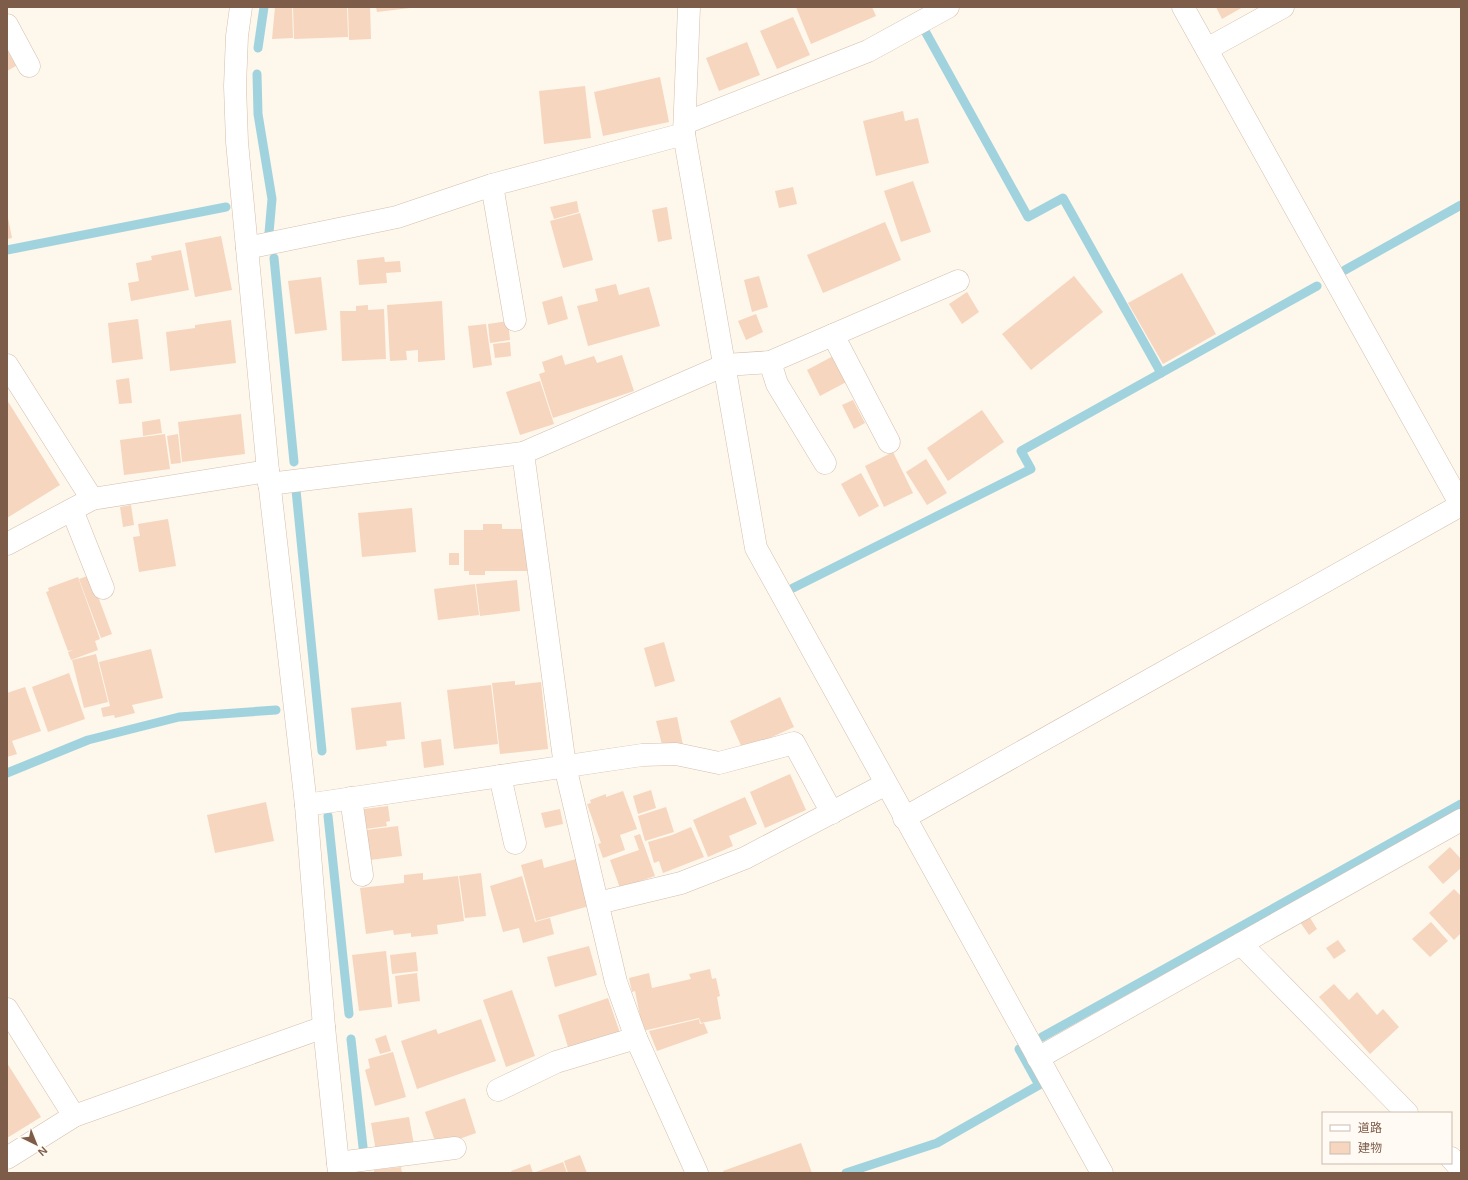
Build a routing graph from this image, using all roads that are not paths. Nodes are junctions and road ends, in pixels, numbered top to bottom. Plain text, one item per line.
1 (241, 7) edge
2 (690, 7) edge
3 (948, 7) edge
4 (1183, 7) edge
5 (1283, 7) edge
6 (7, 25) edge
7 (1207, 50) junction
8 (29, 66) dead end
9 (684, 128) junction
10 (492, 184) junction
11 (247, 248) junction
12 (958, 281) dead end
13 (515, 320) dead end
14 (833, 335) junction
15 (770, 362) junction
16 (7, 365) edge
17 (725, 365) junction
18 (889, 442) dead end
19 (523, 453) junction
20 (825, 463) dead end
21 (269, 478) junction
22 (92, 499) junction
23 (72, 510) junction
24 (7, 544) edge
25 (103, 588) dead end
26 (566, 766) junction
27 (500, 776) junction
28 (886, 784) junction
29 (351, 798) junction
30 (306, 805) junction
31 (832, 813) junction
32 (904, 818) junction
33 (1461, 820) edge
34 (515, 843) dead end
35 (362, 875) dead end
36 (598, 903) junction
37 (1241, 944) junction
38 (7, 1009) edge
39 (324, 1027) junction
40 (636, 1038) junction
41 (1038, 1058) junction
42 (498, 1090) dead end
43 (1406, 1112) edge
44 (74, 1116) junction
45 (455, 1148) dead end
46 (7, 1158) edge
47 (1452, 1159) edge
48 (339, 1168) edge
49 (1461, 1168) edge
50 (697, 1173) edge
51 (1102, 1173) edge

1 - 11 street
2 - 9 street
3 - 9 street
4 - 7 street
5 - 7 street
6 - 8 street
7 - 32 street
9 - 10 street
9 - 17 street
10 - 11 street
10 - 13 street
11 - 21 street
12 - 14 street
14 - 15 street
14 - 18 street
15 - 17 street
15 - 20 street
16 - 22 street
17 - 19 street
17 - 28 street
19 - 21 street
19 - 26 street
21 - 22 street
21 - 30 street
22 - 23 street
23 - 24 street
23 - 25 street
26 - 27 street
26 - 31 street
26 - 36 street
27 - 29 street
27 - 34 street
28 - 31 street
28 - 32 street
29 - 30 street
29 - 35 street
30 - 39 street
31 - 36 street
32 - 41 street
33 - 37 street
36 - 40 street
37 - 41 street
37 - 43 street
38 - 44 street
39 - 44 street
39 - 48 street
40 - 42 street
40 - 50 street
41 - 51 street
44 - 46 street
45 - 48 street
47 - 49 street

